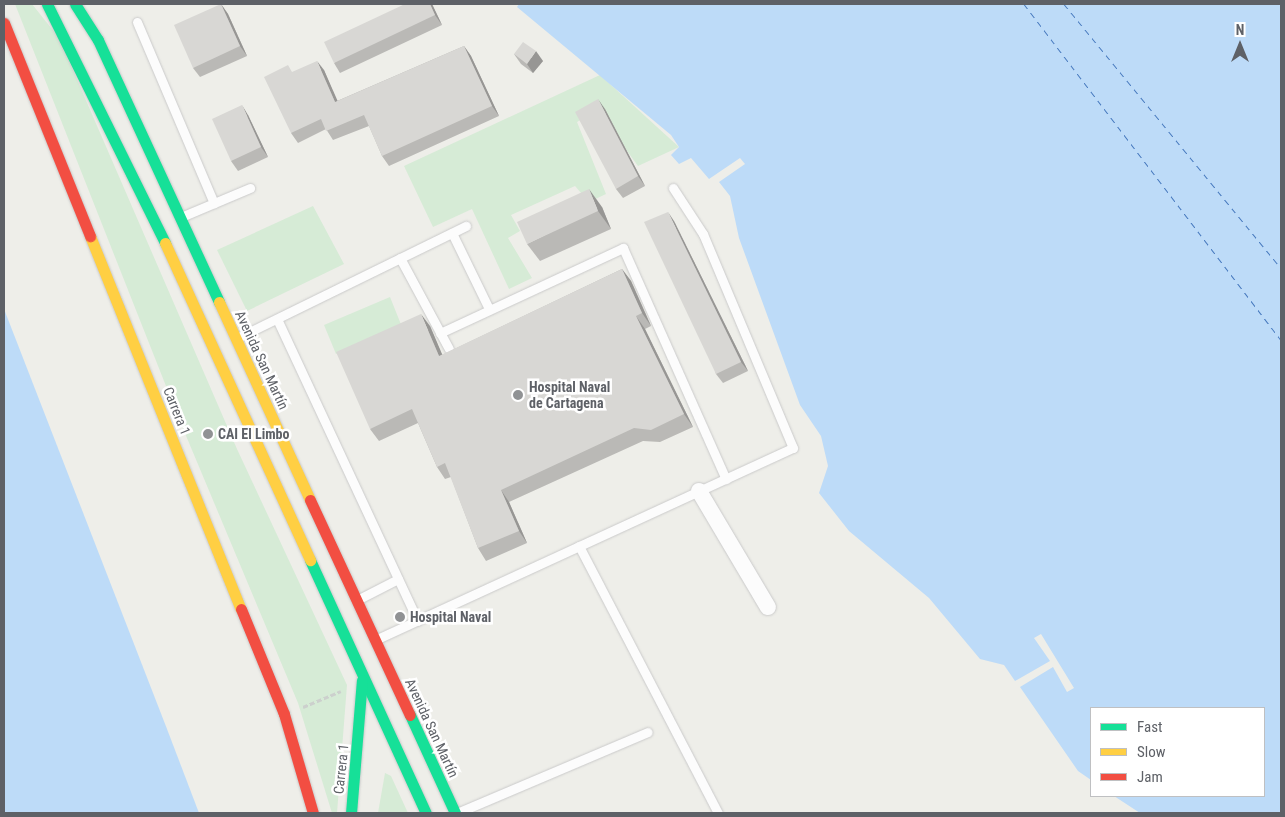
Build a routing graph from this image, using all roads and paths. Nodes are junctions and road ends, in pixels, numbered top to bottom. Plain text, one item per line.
1 (47, 4) edge
2 (75, 4) edge
3 (89, 4) edge
4 (137, 22) dead end
5 (4, 23) edge
6 (98, 40) junction
7 (250, 188) dead end
8 (673, 188) dead end
9 (214, 203) junction
10 (180, 217) junction
11 (466, 226) dead end
12 (452, 233) junction
13 (400, 258) junction
14 (489, 309) junction
15 (277, 319) junction
16 (440, 333) junction
17 (236, 339) junction
18 (449, 349) edge
19 (726, 479) junction
20 (699, 491) junction
21 (579, 546) junction
22 (398, 579) junction
23 (357, 600) junction
24 (768, 607) dead end
25 (418, 621) junction
26 (375, 640) junction
27 (362, 675) junction
28 (352, 687) dead end
29 (284, 714) junction
30 (648, 732) dead end
31 (313, 813) edge
32 (351, 813) edge
33 (426, 813) edge
34 (456, 813) edge
35 (718, 813) edge

1 - 27 main road
2 - 6 main road, Avenida San Martín
3 - 6 main road
4 - 9 lane
5 - 29 main road, Carrera 1
6 - 10 main road, Avenida San Martín
7 - 9 lane
8 - 19 lane
9 - 10 lane
10 - 17 main road, Avenida San Martín
11 - 12 lane
12 - 13 lane
12 - 14 lane
13 - 15 lane
13 - 16 lane
14 - 16 lane
14 - 19 lane
15 - 17 lane
15 - 22 lane
16 - 18 lane
17 - 23 main road, Avenida San Martín
19 - 20 lane
20 - 21 lane
20 - 24 street
21 - 25 lane
21 - 35 lane
22 - 23 lane
22 - 25 lane
23 - 26 main road, Avenida San Martín
25 - 26 lane
26 - 27 main road, Carrera 1
26 - 34 main road, Avenida San Martín
27 - 32 main road, Carrera 1
27 - 33 main road
28 - 29 path
29 - 31 main road, Carrera 1
30 - 34 lane

